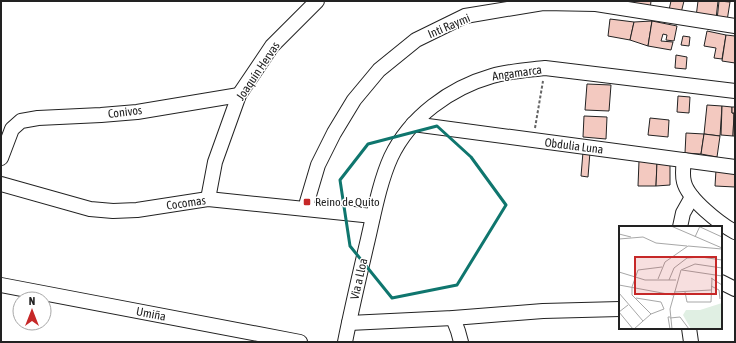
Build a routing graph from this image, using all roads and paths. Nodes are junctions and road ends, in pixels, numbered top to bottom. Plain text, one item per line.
1 (316, 1) edge
2 (596, 2) edge
3 (735, 26) edge
4 (545, 68) junction
5 (735, 91) edge
6 (239, 95) junction
7 (413, 124) junction
8 (533, 141) junction
9 (1, 158) edge
10 (684, 160) junction
11 (735, 167) edge
12 (1, 184) edge
13 (692, 197) junction
14 (208, 199) junction
15 (306, 209) junction
16 (374, 216) junction
17 (680, 226) edge
18 (735, 232) edge
19 (722, 282) edge
20 (1, 285) edge
21 (735, 289) edge
22 (619, 309) edge
23 (453, 318) junction
24 (349, 322) junction
25 (689, 329) edge
26 (300, 342) edge
27 (345, 342) edge
28 (461, 342) edge
29 (691, 342) edge

1 - 6 street, Joaquín Hervas
2 - 3 street, Inti Raymi
2 - 15 street, Inti Raymi
4 - 5 street, Angamarca
4 - 7 street, Angamarca
4 - 8 path
6 - 9 street, Conivos
6 - 14 street, Joaquín Hervas
7 - 8 street, Obdulia Luna
7 - 16 street, Angamarca
8 - 10 street, Obdulia Luna
10 - 11 street, Obdulia Luna
10 - 13 street
12 - 14 street, Cocomas
13 - 17 street
13 - 18 street
14 - 15 street, Cocomas
15 - 16 street, Cocomas
16 - 24 street, Via a Lloa
19 - 21 street
20 - 26 street, Umiña
22 - 23 street
23 - 24 street
23 - 28 street
24 - 27 street, Via a Lloa
25 - 29 street

